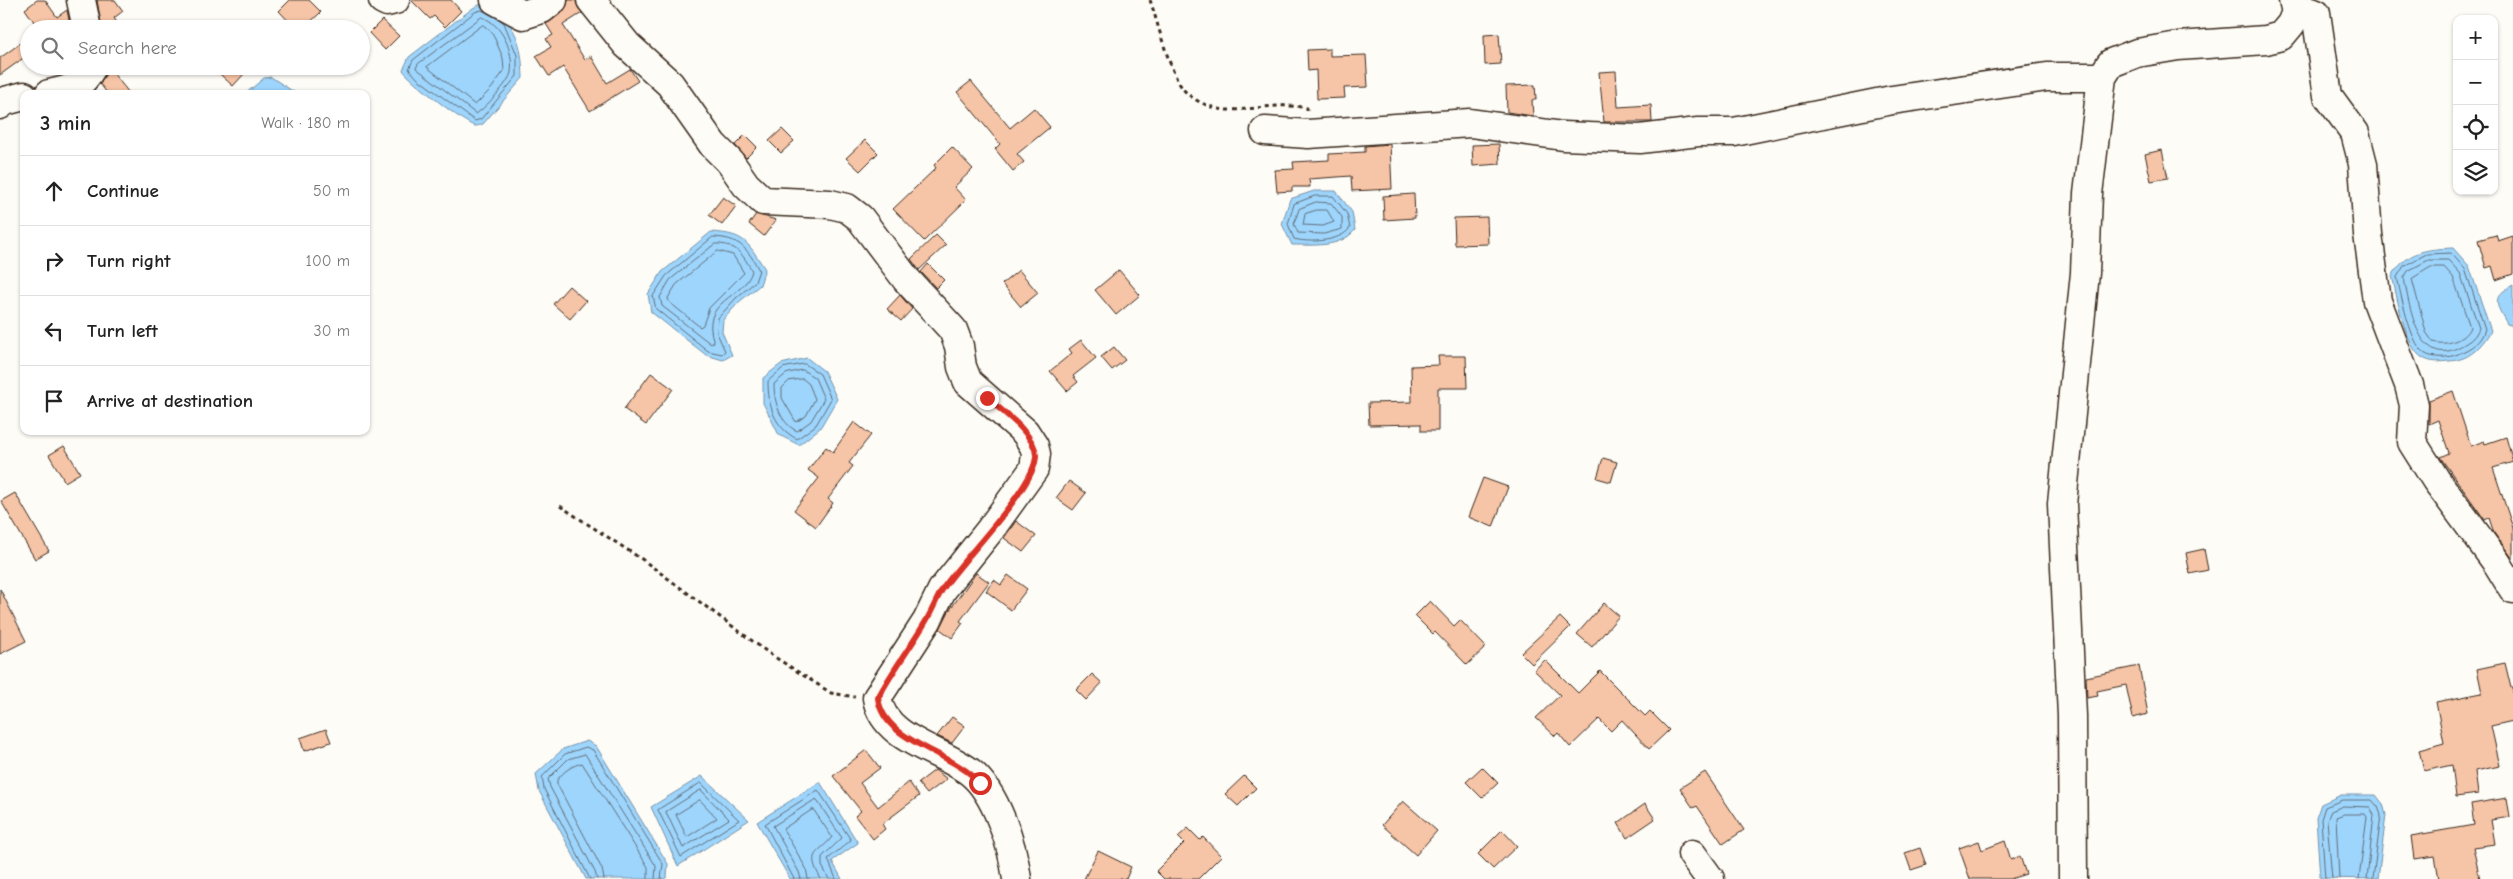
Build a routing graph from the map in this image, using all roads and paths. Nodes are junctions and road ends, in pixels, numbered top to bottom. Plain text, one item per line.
1 (81, 0) edge
2 (384, 0) edge
3 (395, 0) edge
4 (494, 0) edge
5 (553, 0) edge
6 (591, 0) edge
7 (1150, 0) edge
8 (2295, 6) edge
9 (85, 20) edge
10 (88, 75) edge
11 (2102, 77) junction
12 (68, 90) edge
13 (20, 97) edge
14 (0, 105) edge
15 (1265, 131) dead end
16 (1308, 134) junction
17 (560, 506) dead end
18 (2513, 589) edge
19 (880, 711) junction
20 (1692, 854) dead end
21 (1017, 879) edge
22 (1710, 879) edge
23 (2073, 879) edge

1 - 9 street
2 - 3 street
4 - 5 street
6 - 19 street
7 - 16 path
8 - 11 street
8 - 18 street
10 - 12 street
11 - 16 street
11 - 23 street
13 - 14 street
15 - 16 street
17 - 19 path
19 - 21 street
20 - 22 street

